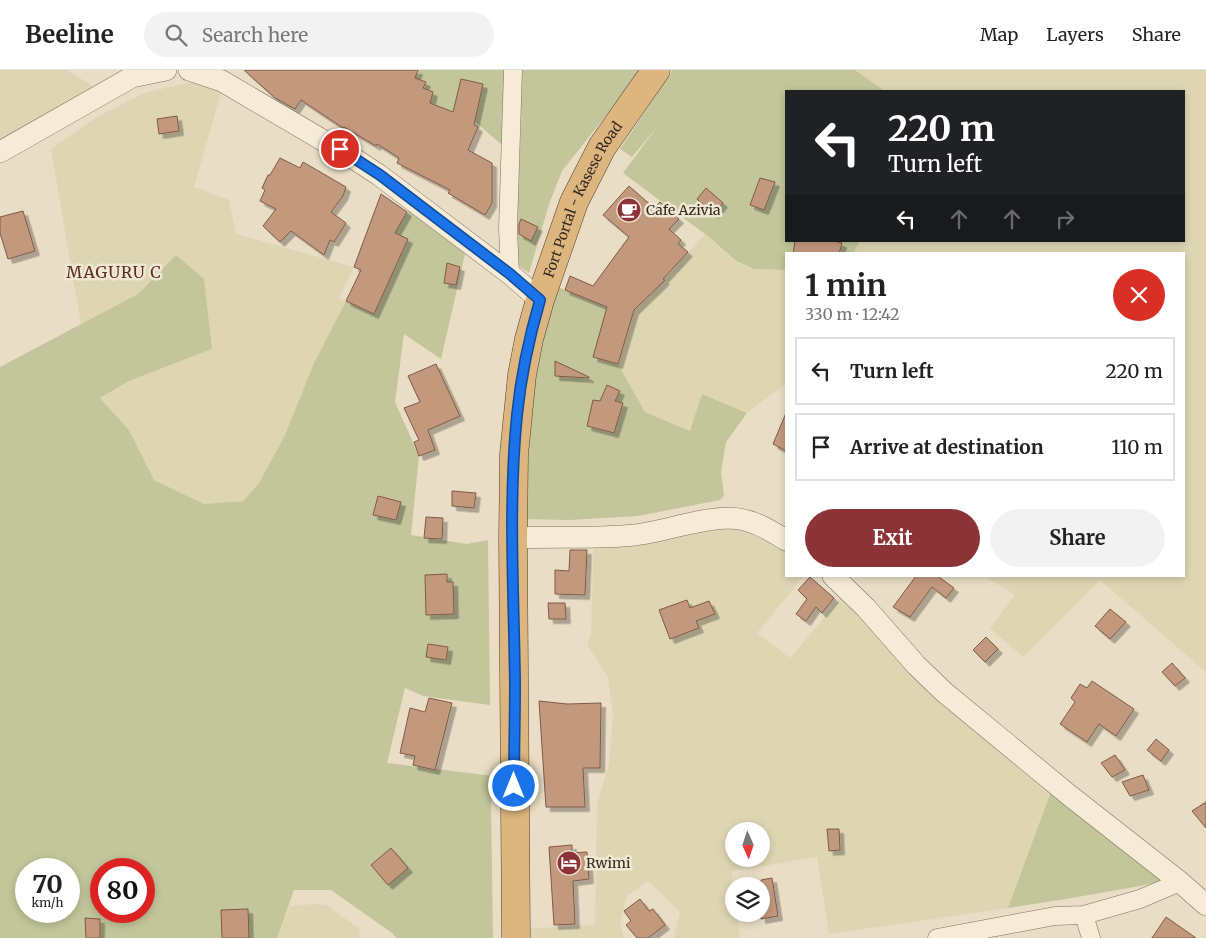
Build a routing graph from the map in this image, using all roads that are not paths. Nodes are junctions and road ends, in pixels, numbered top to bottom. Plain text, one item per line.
1 (166, 70) edge
2 (189, 70) edge
3 (513, 70) edge
4 (656, 70) edge
5 (136, 74) edge
6 (218, 75) edge
7 (0, 152) edge
8 (510, 274) junction
9 (540, 300) junction
10 (512, 538) junction
11 (785, 539) edge
12 (834, 577) edge
13 (1180, 882) junction
14 (1206, 905) edge
15 (1084, 915) junction
16 (516, 938) edge
17 (937, 938) edge
18 (1091, 938) edge

1 - 5 street
2 - 6 street
3 - 8 street
4 - 9 highway, Fort Portal - Kasese Road
5 - 7 street
6 - 8 street
8 - 9 street
9 - 10 highway, Fort Portal - Kasese Road
10 - 11 street
10 - 16 highway, Fort Portal - Kasese Road
12 - 13 street
13 - 14 street
13 - 15 street
15 - 17 street
15 - 18 street

